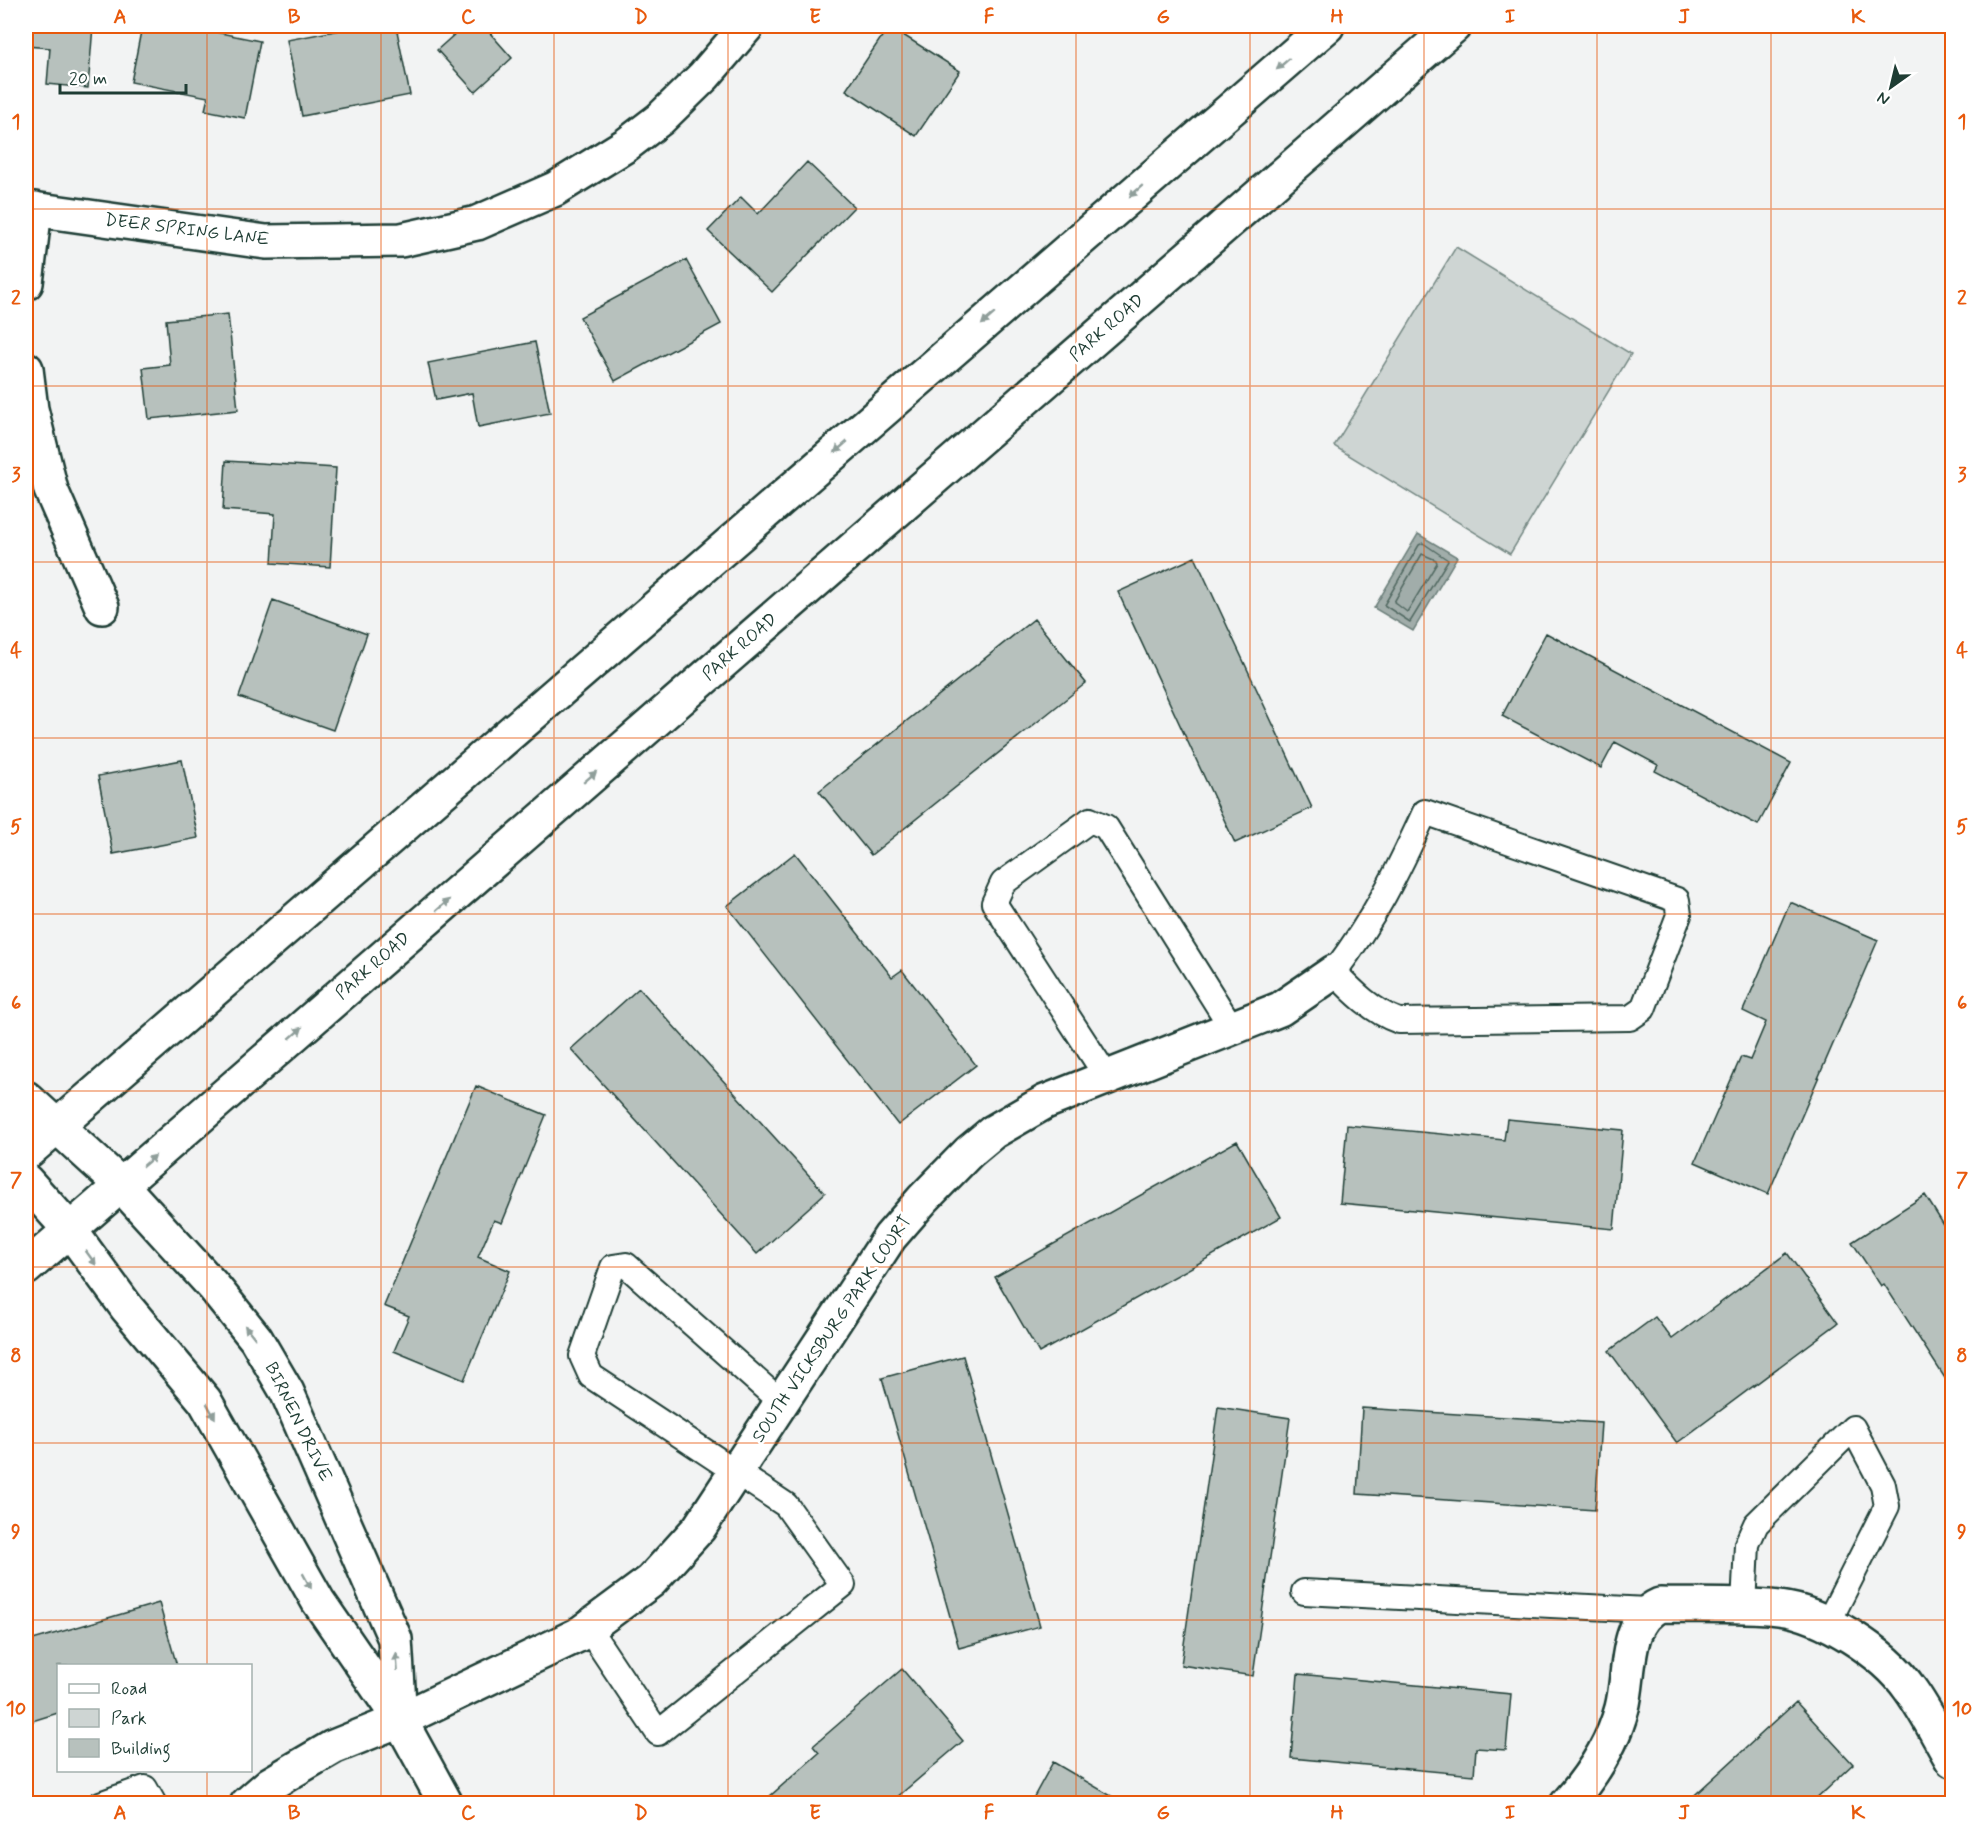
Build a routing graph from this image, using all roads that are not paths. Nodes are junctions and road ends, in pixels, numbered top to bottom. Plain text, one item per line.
1 (747, 26) edge
2 (1327, 26) edge
3 (1454, 26) edge
4 (30, 209) edge
5 (26, 283) edge
6 (26, 369) edge
7 (102, 607) dead end
8 (1334, 972) junction
9 (1232, 1028) junction
10 (1107, 1077) junction
11 (26, 1098) edge
12 (57, 1126) junction
13 (26, 1154) edge
14 (26, 1181) edge
15 (121, 1185) junction
16 (70, 1230) junction
17 (26, 1268) edge
18 (782, 1402) junction
19 (735, 1474) junction
20 (1304, 1592) dead end
21 (1744, 1607) junction
22 (1647, 1610) junction
23 (1827, 1624) junction
24 (588, 1628) junction
25 (400, 1720) junction
26 (1953, 1760) edge
27 (100, 1803) edge
28 (154, 1803) edge
29 (247, 1803) edge
30 (446, 1803) edge
31 (1568, 1803) edge

1 - 4 street, DEER SPRING LANE
2 -> 12 street
15 -> 3 street, PARK ROAD
4 - 5 street
6 - 7 street
8 - 8 lane
8 - 9 street, SOUTH VICKSBURG PARK COURT
9 - 10 street, SOUTH VICKSBURG PARK COURT
9 - 10 lane
10 - 18 street, SOUTH VICKSBURG PARK COURT
11 - 12 street, BIRNEN DRIVE
12 - 13 street
12 - 15 street, BIRNEN DRIVE
14 - 16 street, BIRNEN DRIVE
15 - 16 street, PARK ROAD
25 -> 15 street, BIRNEN DRIVE
16 - 17 street, PARK ROAD
16 -> 25 street, BIRNEN DRIVE
18 - 19 street, SOUTH VICKSBURG PARK COURT
18 - 19 lane
19 - 24 street, SOUTH VICKSBURG PARK COURT
19 - 24 lane
20 - 22 lane
21 - 22 street
21 - 23 street
21 - 23 lane
22 - 31 street
23 - 26 street
24 - 25 street, SOUTH VICKSBURG PARK COURT
25 - 29 street, SOUTH VICKSBURG PARK COURT
25 - 30 street, BIRNEN DRIVE
27 - 28 lane

